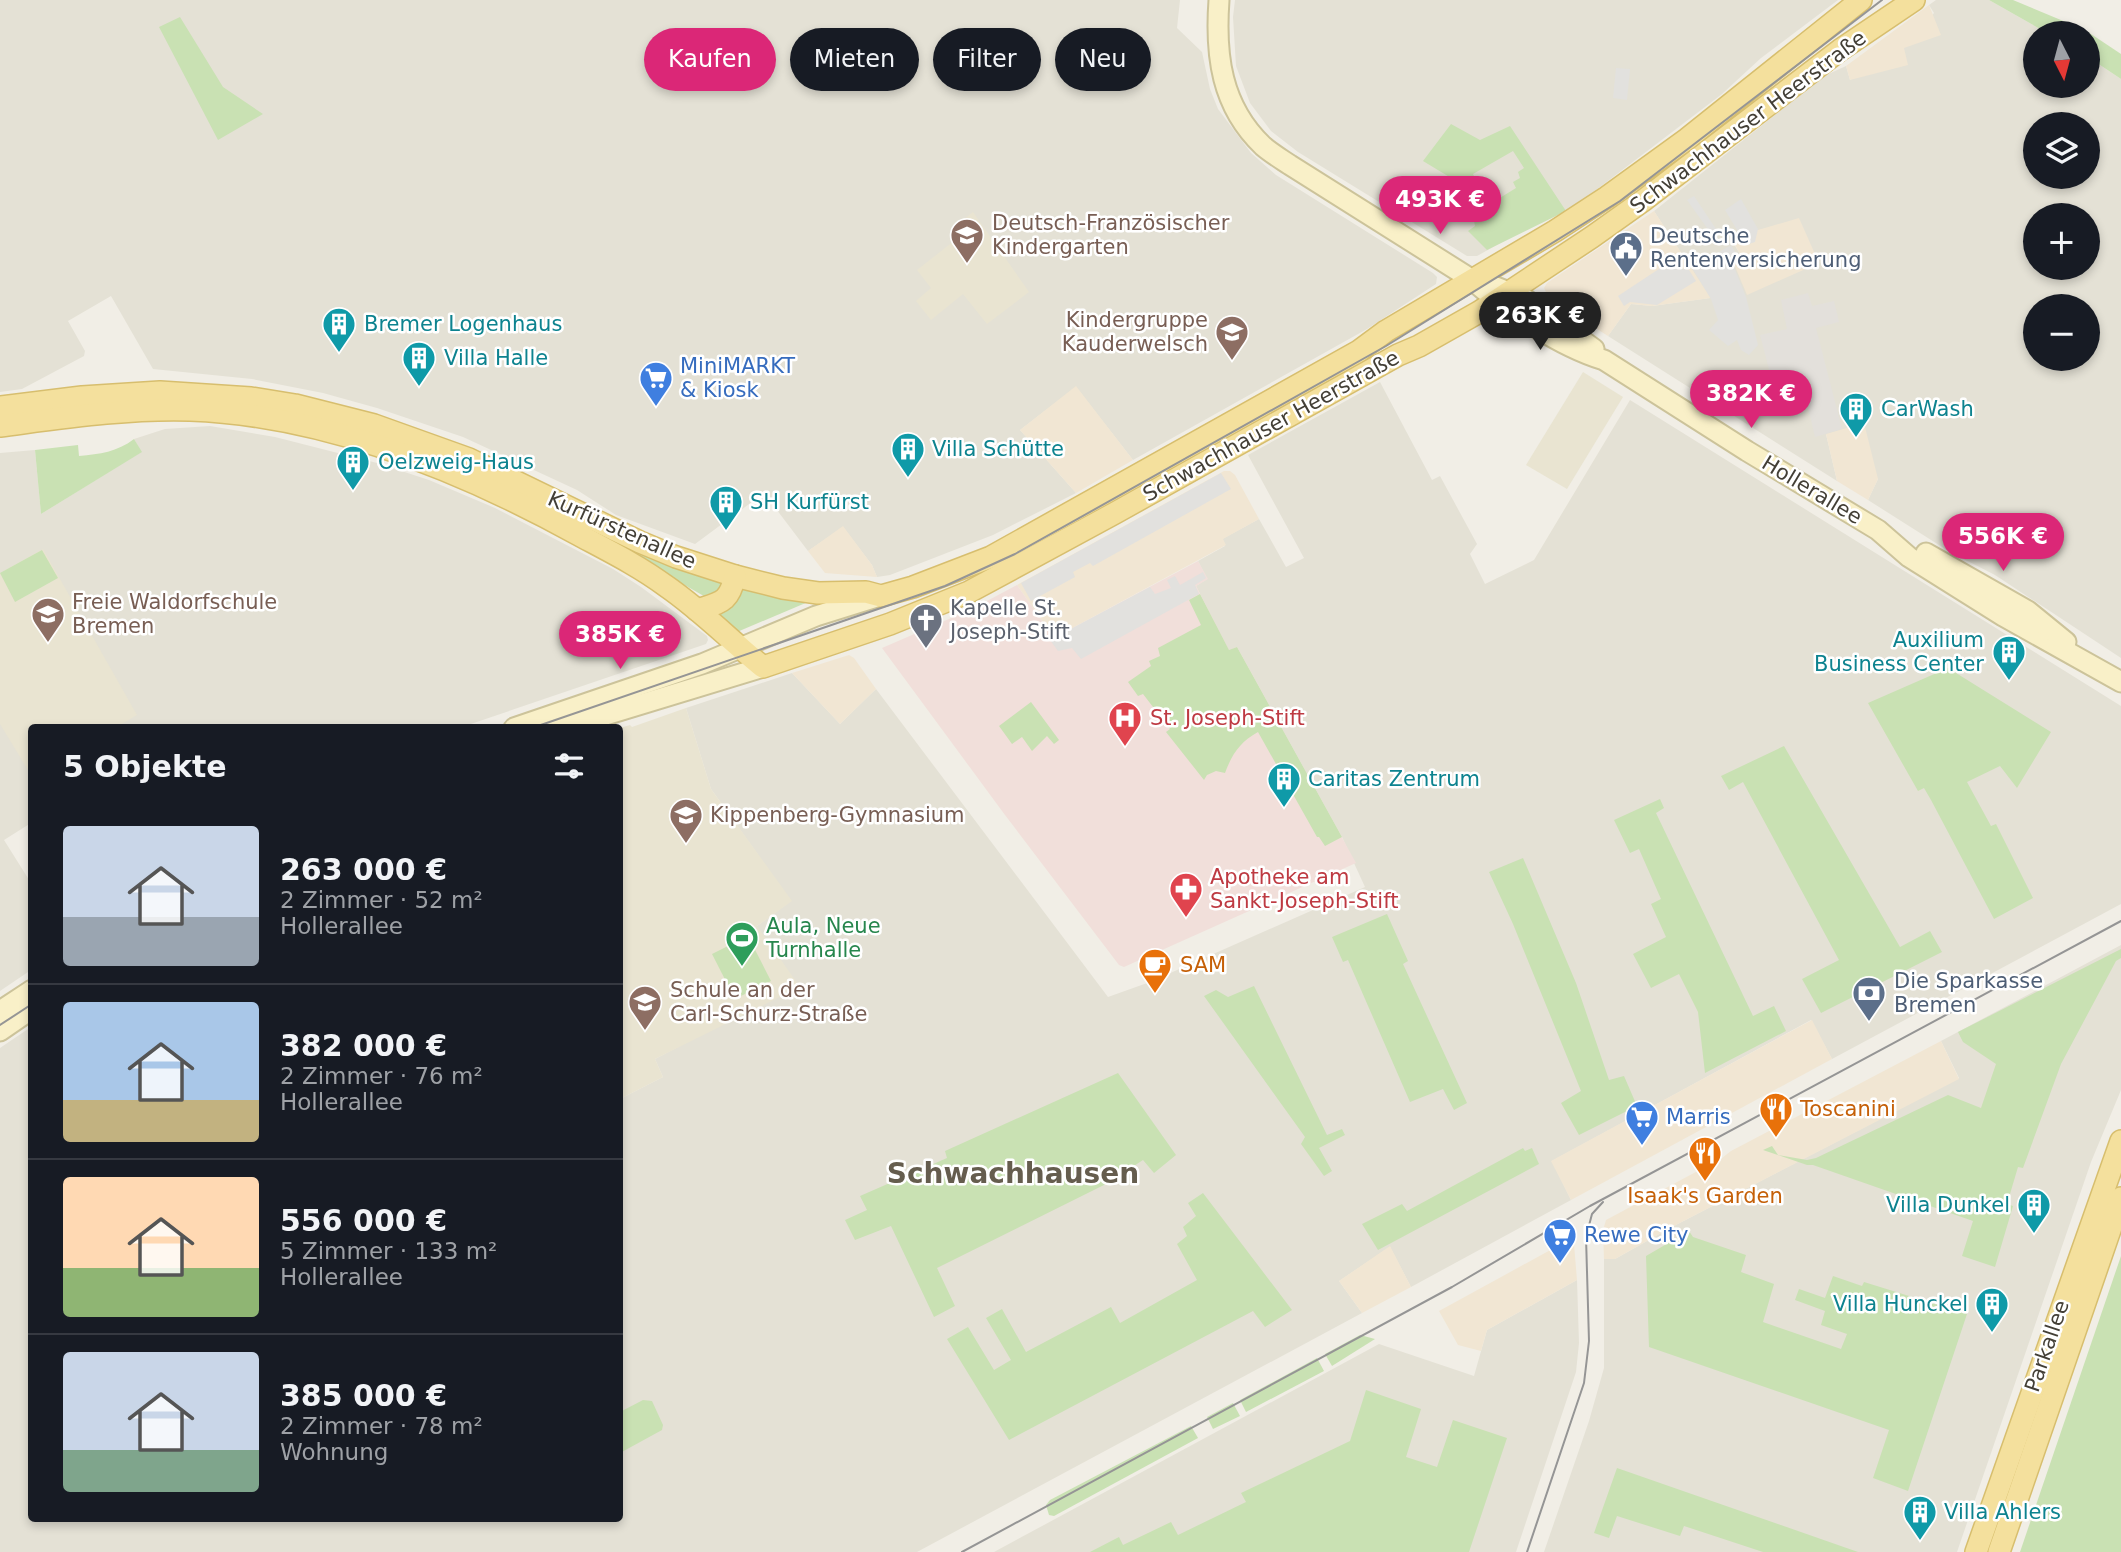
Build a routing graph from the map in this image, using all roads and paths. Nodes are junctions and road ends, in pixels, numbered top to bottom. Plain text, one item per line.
1 (1219, 0) edge
2 (1861, 0) edge
3 (1914, 0) edge
4 (1471, 279) junction
5 (1504, 296) junction
6 (0, 407) edge
7 (0, 426) edge
8 (735, 576) junction
9 (881, 596) junction
10 (697, 610) junction
11 (740, 647) junction
12 (763, 667) junction
13 (2121, 682) edge
14 (526, 724) edge
15 (576, 724) edge
16 (28, 993) edge
17 (0, 1011) edge
18 (28, 1012) edge
19 (0, 1031) edge
20 (2121, 1141) edge
21 (2121, 1198) edge
22 (1976, 1552) edge
23 (2000, 1552) edge

1 - 4 main road, Hollerallee
2 - 4 main road, Schwachhauser Heerstraße
3 - 5 main road, Schwachhauser Heerstraße
4 - 5 main road, Hollerallee
4 - 9 main road, Schwachhauser Heerstraße
5 - 12 main road, Schwachhauser Heerstraße
5 - 13 main road, Hollerallee
6 - 8 main road, Kurfürstenallee
7 - 10 main road, Kurfürstenallee
8 - 9 main road, Kurfürstenallee
8 - 10 main road
9 - 11 main road, Schwachhauser Heerstraße
10 - 11 main road, Kurfürstenallee
11 - 12 main road, Kurfürstenallee
11 - 14 main road, Schwachhauser Heerstraße
12 - 15 main road, Schwachhauser Heerstraße
16 - 17 main road
18 - 19 main road
20 - 22 main road, Parkallee
21 - 23 main road, Parkallee

